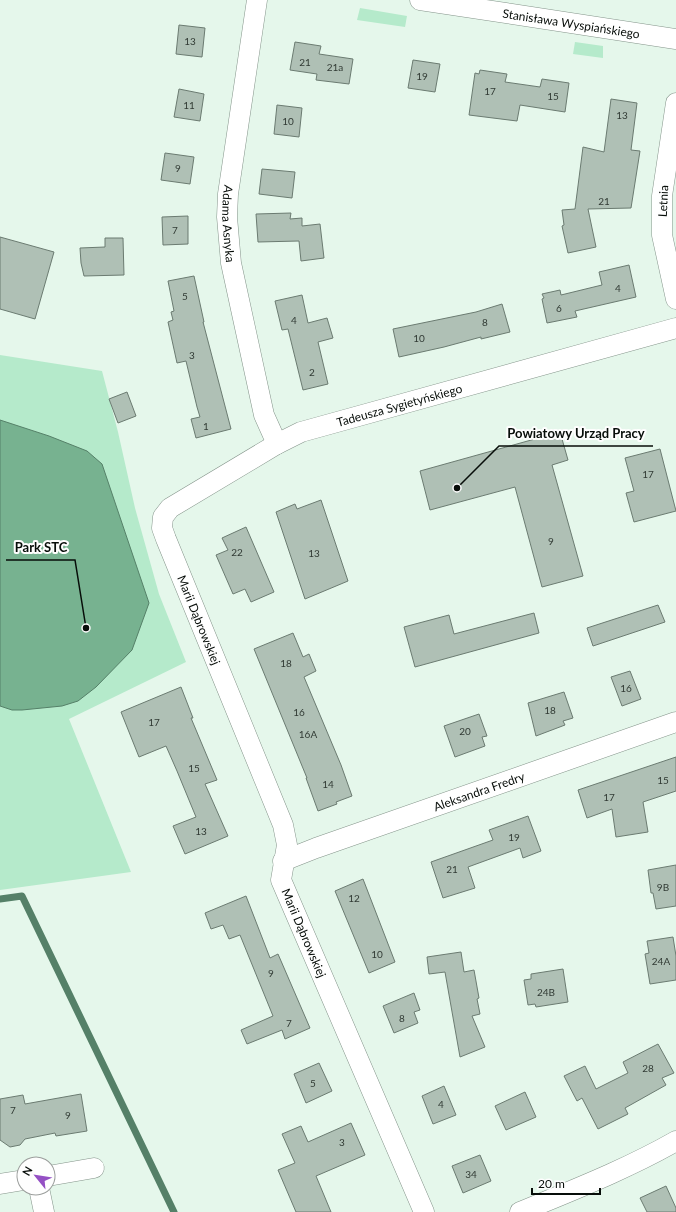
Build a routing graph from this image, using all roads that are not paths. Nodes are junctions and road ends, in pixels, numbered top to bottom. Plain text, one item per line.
1 (257, 0) edge
2 (420, 0) edge
3 (676, 39) edge
4 (676, 103) edge
5 (676, 299) edge
6 (676, 328) edge
7 (277, 444) junction
8 (166, 539) joint
9 (676, 722) edge
10 (283, 861) junction
11 (676, 1141) edge
12 (94, 1168) dead end
13 (56, 1175) edge
14 (16, 1181) edge
15 (0, 1184) edge
16 (41, 1196) edge
17 (44, 1212) edge
18 (424, 1212) edge
19 (520, 1212) edge

1 - 7 street, Adama Asnyka
2 - 3 street, Stanisława Wyspiańskiego
4 - 5 street, Letnia
6 - 7 street, Tadeusza Sygietyńskiego
7 - 8 street, Tadeusza Sygietyńskiego
8 - 10 street, Marii Dąbrowskiej
9 - 10 street, Aleksandra Fredry
10 - 18 street, Marii Dąbrowskiej
11 - 19 street
12 - 13 street
14 - 15 street
16 - 17 street

